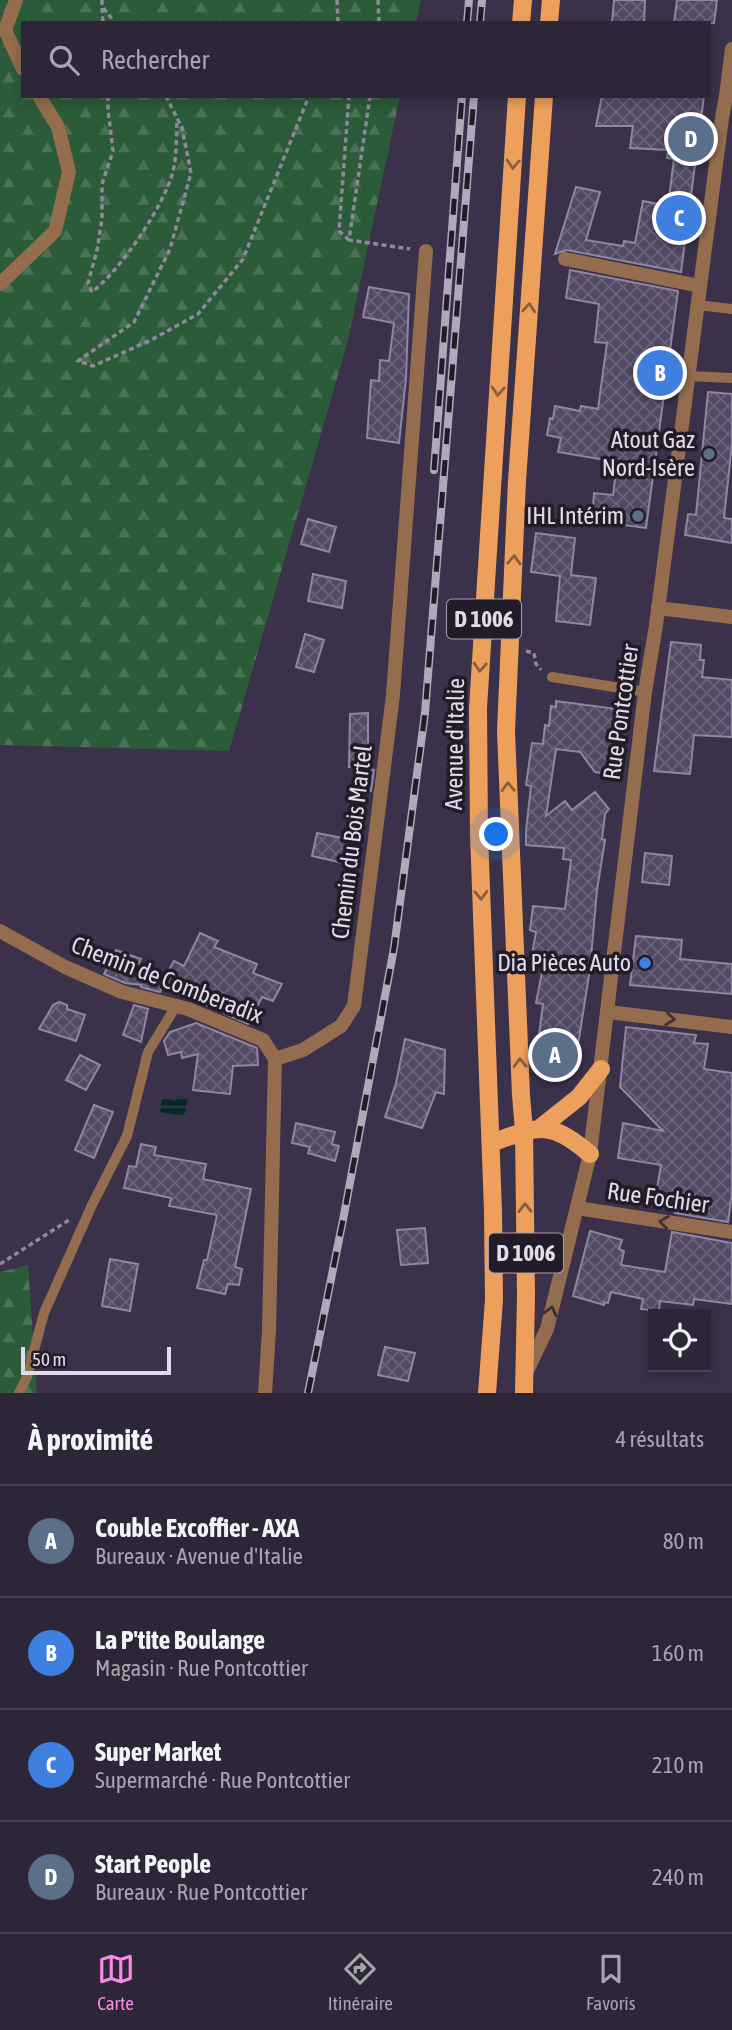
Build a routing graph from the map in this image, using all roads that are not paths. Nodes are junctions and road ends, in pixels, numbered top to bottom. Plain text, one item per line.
1 (16, 0) edge
2 (523, 0) edge
3 (551, 0) edge
4 (521, 21) edge
5 (549, 21) edge
6 (732, 49) edge
7 (21, 65) edge
8 (729, 96) edge
9 (40, 98) edge
10 (517, 98) edge
11 (544, 98) edge
12 (727, 119) edge
13 (426, 251) road end
14 (565, 259) dead end
15 (0, 284) edge
16 (700, 286) junction
17 (697, 305) junction
18 (732, 309) edge
19 (689, 376) junction
20 (732, 378) edge
21 (658, 608) junction
22 (732, 617) edge
23 (552, 677) road end
24 (645, 692) junction
25 (0, 931) edge
26 (176, 1006) junction
27 (608, 1012) junction
28 (732, 1027) edge
29 (275, 1059) junction
30 (601, 1069) junction
31 (532, 1130) junction
32 (491, 1143) junction
33 (590, 1153) junction
34 (577, 1208) junction
35 (732, 1232) edge
36 (525, 1374) junction
37 (19, 1393) edge
38 (265, 1393) edge
39 (486, 1393) edge
40 (524, 1393) edge

1 - 7 street
2 - 4 main road
3 - 5 main road
6 - 8 street, Rue Pontcottier
8 - 12 street, Rue Pontcottier
9 - 15 street
10 -> 32 main road, Avenue d'Italie / D 1006
31 -> 11 main road, Avenue d'Italie / D 1006
12 - 16 street, Rue Pontcottier
13 - 29 street, Chemin du Bois Martel
14 - 16 street
16 - 17 street, Rue Pontcottier
17 - 18 lane
17 - 19 street, Rue Pontcottier
19 - 20 lane
19 - 21 street, Rue Pontcottier
21 - 22 street
21 - 24 street, Rue Pontcottier
23 - 24 lane
24 - 27 street, Rue Pontcottier
25 - 26 street, Chemin de Comberadix
26 - 29 street, Chemin de Comberadix
26 - 37 lane
27 -> 28 street
27 - 30 street, Rue Pontcottier
29 - 38 street
30 - 31 main road
30 - 33 street, Rue Pontcottier
31 - 32 main road
31 - 33 main road
36 -> 31 main road, Avenue d'Italie / D 1006
32 - 39 main road, Avenue d'Italie / D 1006
33 - 34 street, Rue Pontcottier
35 -> 34 street, Rue Fochier
36 -> 34 street, Rue Pontcottier
36 - 40 main road, Avenue d'Italie / D 1006

